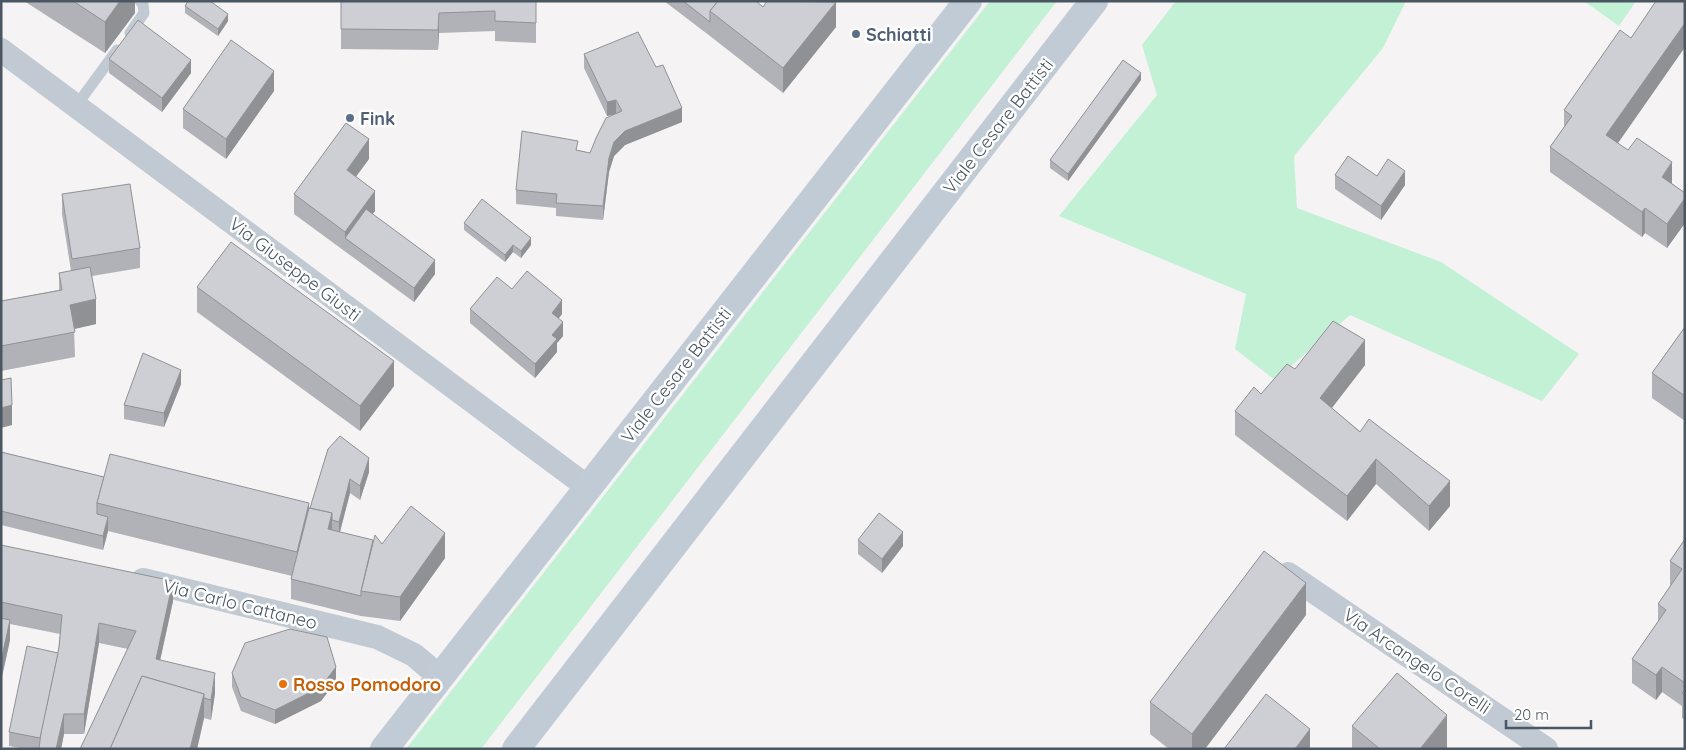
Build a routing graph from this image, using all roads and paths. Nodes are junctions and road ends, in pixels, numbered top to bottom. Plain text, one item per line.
1 (140, 1) edge
2 (968, 1) edge
3 (1094, 1) edge
4 (1, 50) edge
5 (76, 106) junction
6 (589, 488) junction
7 (1288, 574) edge
8 (127, 576) edge
9 (440, 677) junction
10 (384, 749) edge
11 (516, 749) edge
12 (1546, 749) edge

1 - 5 lane
2 - 6 main road, Viale Cesare Battisti
3 - 11 main road, Viale Cesare Battisti
4 - 5 street, Via Giuseppe Giusti
5 - 6 street, Via Giuseppe Giusti
6 - 9 main road, Viale Cesare Battisti
7 - 12 street, Via Arcangelo Corelli
8 - 9 street, Via Carlo Cattaneo
9 - 10 main road, Viale Cesare Battisti

